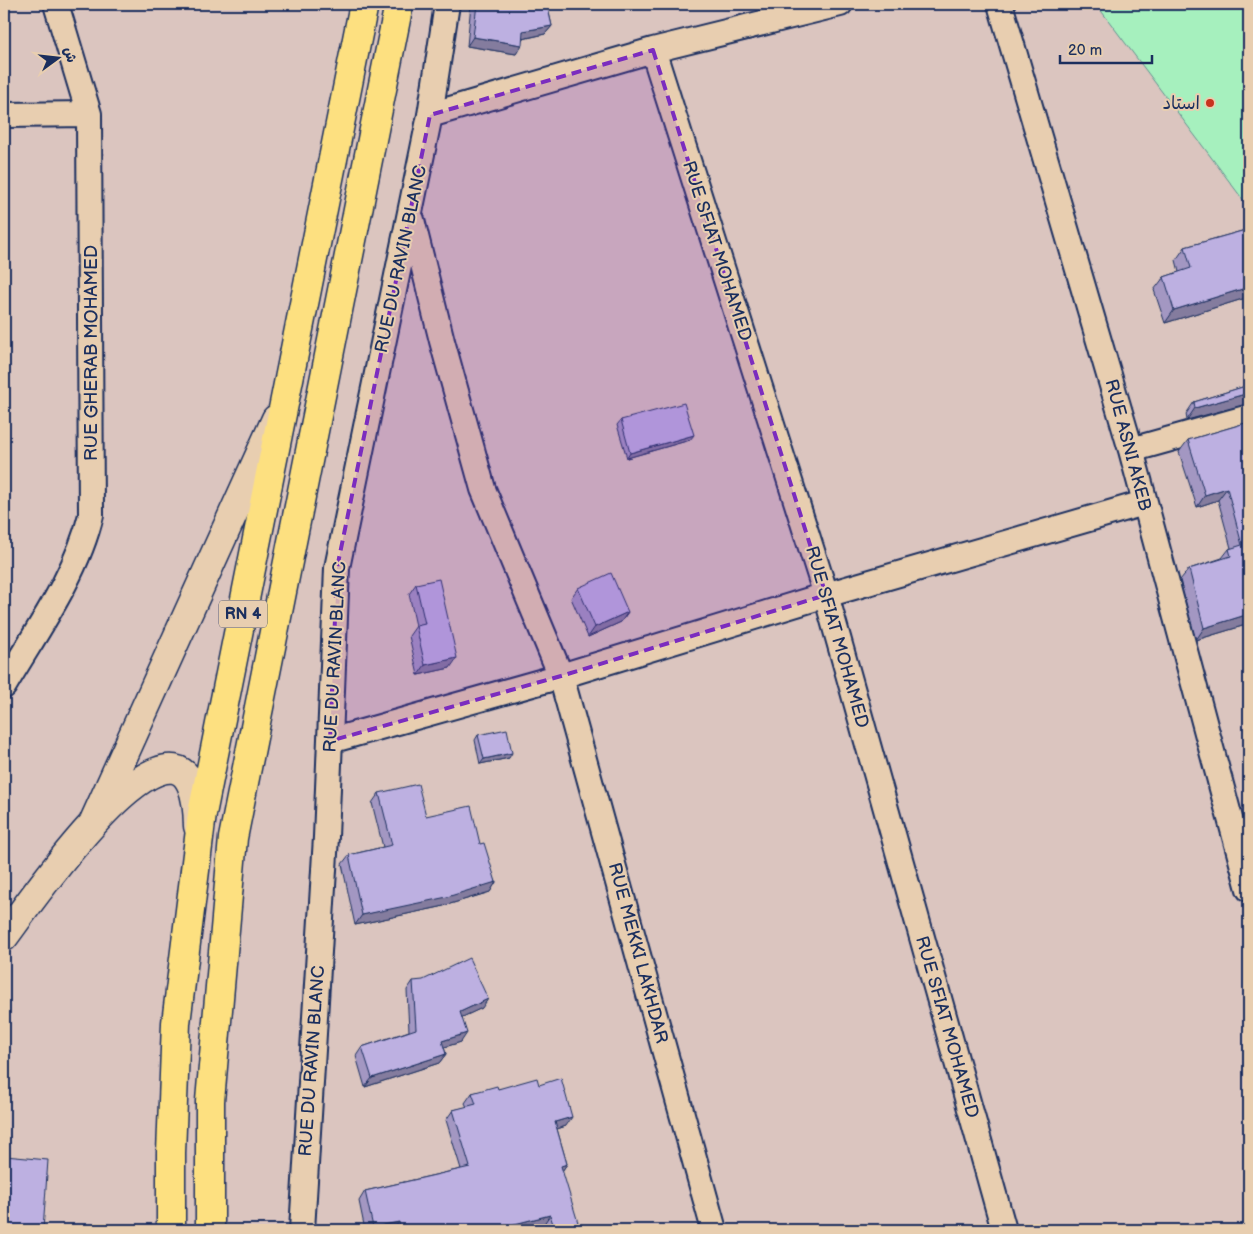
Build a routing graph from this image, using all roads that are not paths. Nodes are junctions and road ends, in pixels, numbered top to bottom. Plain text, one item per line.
1 (56, 4) edge
2 (364, 4) edge
3 (399, 4) edge
4 (448, 4) edge
5 (840, 4) edge
6 (1000, 4) edge
7 (653, 50) junction
8 (4, 114) edge
9 (89, 114) junction
10 (430, 115) junction
11 (410, 215) junction
12 (284, 400) junction
13 (1249, 417) edge
14 (1131, 450) junction
15 (1144, 504) junction
16 (826, 595) junction
17 (561, 676) junction
18 (4, 686) edge
19 (330, 741) junction
20 (94, 821) junction
21 (198, 842) junction
22 (1249, 889) edge
23 (4, 937) edge
24 (171, 1230) edge
25 (210, 1230) edge
26 (302, 1230) edge
27 (714, 1230) edge
28 (1004, 1230) edge

1 - 9 street, RUE GHERAB MOHAMED
2 - 12 highway, RN 4
3 - 25 highway, RN 4
4 - 10 street, RUE DU RAVIN BLANC
5 - 7 street
6 - 14 street, RUE ASNI AKEB
7 - 10 street
7 - 16 street, RUE SFIAT MOHAMED
8 - 9 street
9 - 18 street, RUE GHERAB MOHAMED
10 - 11 street, RUE DU RAVIN BLANC
11 - 17 street, RUE MEKKI LAKHDAR
11 - 19 street, RUE DU RAVIN BLANC
12 - 20 main road
12 - 21 highway, RN 4
13 - 14 street
14 - 15 street, RUE ASNI AKEB
15 - 16 street
15 - 22 street, RUE ASNI AKEB
16 - 17 street
16 - 28 street, RUE SFIAT MOHAMED
17 - 19 street
17 - 27 street, RUE MEKKI LAKHDAR
19 - 26 street, RUE DU RAVIN BLANC
20 - 21 main road
20 - 23 main road
21 - 24 highway, RN 4

